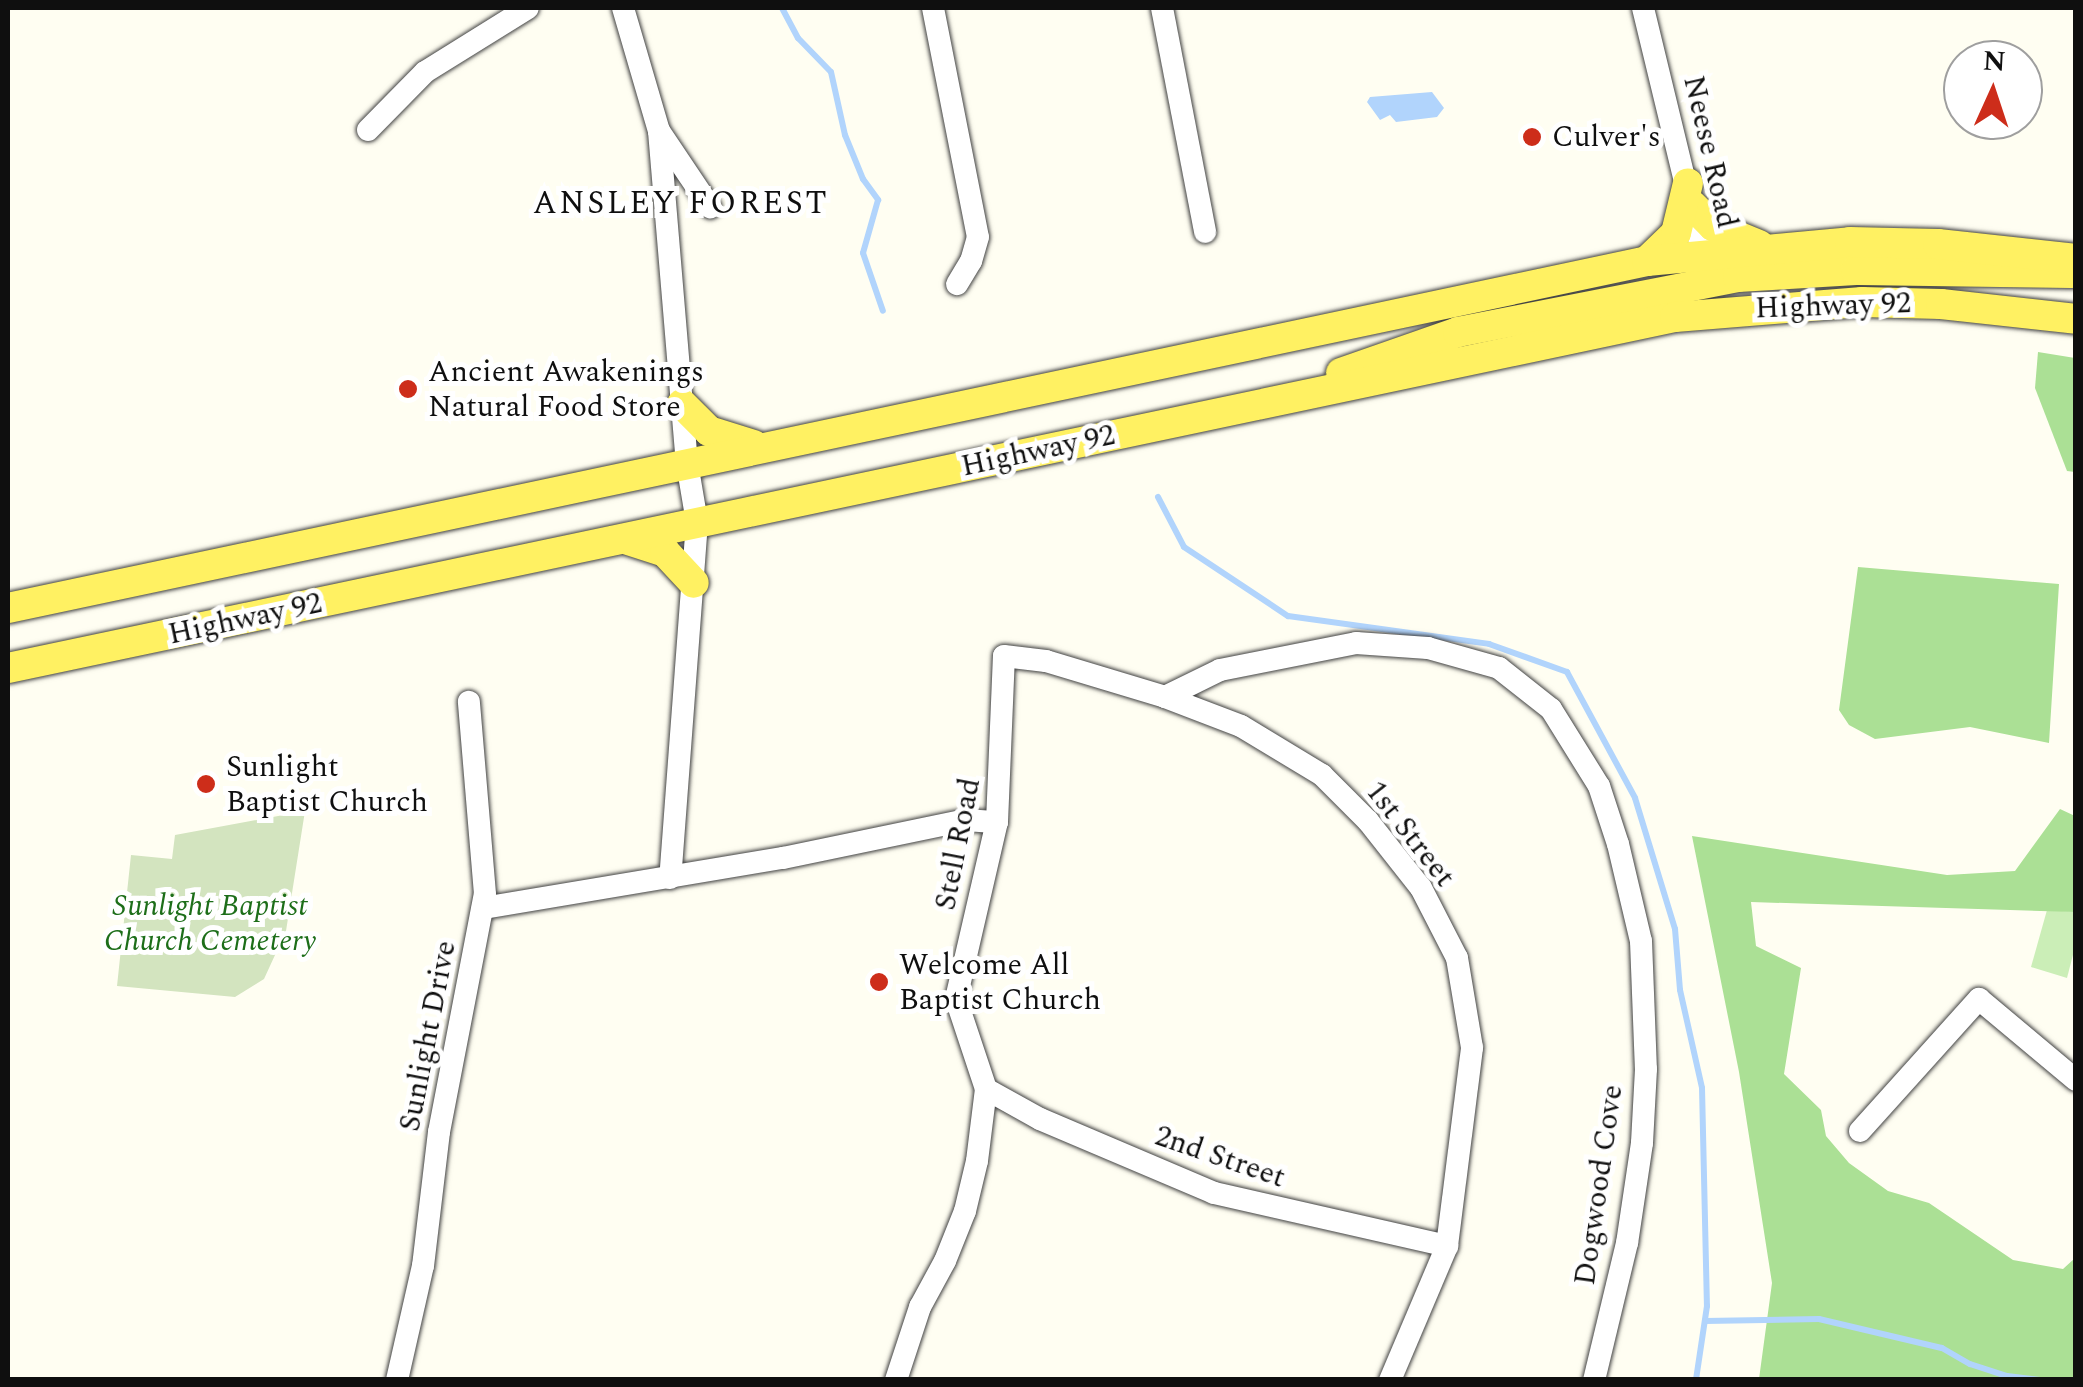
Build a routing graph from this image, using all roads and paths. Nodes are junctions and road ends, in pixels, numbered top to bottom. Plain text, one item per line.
1 (528, 8) edge
2 (623, 8) edge
3 (934, 8) edge
4 (1162, 8) edge
5 (1643, 8) edge
6 (368, 130) dead end
7 (659, 131) junction
8 (1690, 194) junction
9 (710, 207) dead end
10 (1204, 232) dead end
11 (1766, 247) junction
12 (2076, 259) edge
13 (1646, 261) junction
14 (1706, 268) junction
15 (2076, 272) edge
16 (956, 284) dead end
17 (1714, 312) junction
18 (2067, 316) edge
19 (1302, 394) junction
20 (682, 404) junction
21 (772, 446) junction
22 (687, 464) junction
23 (697, 522) junction
24 (620, 539) junction
25 (694, 583) junction
26 (8, 608) edge
27 (1004, 656) joint
28 (8, 668) edge
29 (1165, 697) junction
30 (469, 702) dead end
31 (997, 822) junction
32 (670, 878) junction
33 (483, 908) junction
34 (2076, 1080) edge
35 (986, 1089) junction
36 (1860, 1130) dead end
37 (1448, 1246) junction
38 (397, 1380) edge
39 (896, 1380) edge
40 (1390, 1380) edge
41 (1594, 1380) edge

1 - 6 street
2 - 7 street
3 - 16 street
4 - 10 street
5 - 8 street, Neese Road
7 - 9 street
7 - 20 street
8 - 11 main road
8 - 13 main road
8 - 14 street, Neese Road
11 - 12 main road, Highway 92
11 - 14 main road, Highway 92
13 - 14 main road, Highway 92
13 - 21 main road, Highway 92
14 - 15 main road
14 - 17 street, Neese Road
14 - 19 main road
17 - 18 main road, Highway 92
17 - 19 main road, Highway 92
19 - 23 main road, Highway 92
20 - 21 main road
20 - 22 street
21 - 22 main road, Highway 92
22 - 23 street
22 - 26 main road, Highway 92
23 - 24 main road, Highway 92
23 - 25 street
24 - 25 main road
24 - 28 main road, Highway 92
25 - 32 street
27 - 29 street, 1st Street
27 - 31 street, Stell Road
29 - 37 street, 1st Street
29 - 41 street, Dogwood Cove
30 - 33 street, Sunlight Drive
31 - 32 street
31 - 35 street, Stell Road
32 - 33 street
33 - 38 street, Sunlight Drive
34 - 36 street
35 - 37 street, 2nd Street
35 - 39 street, Stell Road
37 - 40 street, 1st Street

